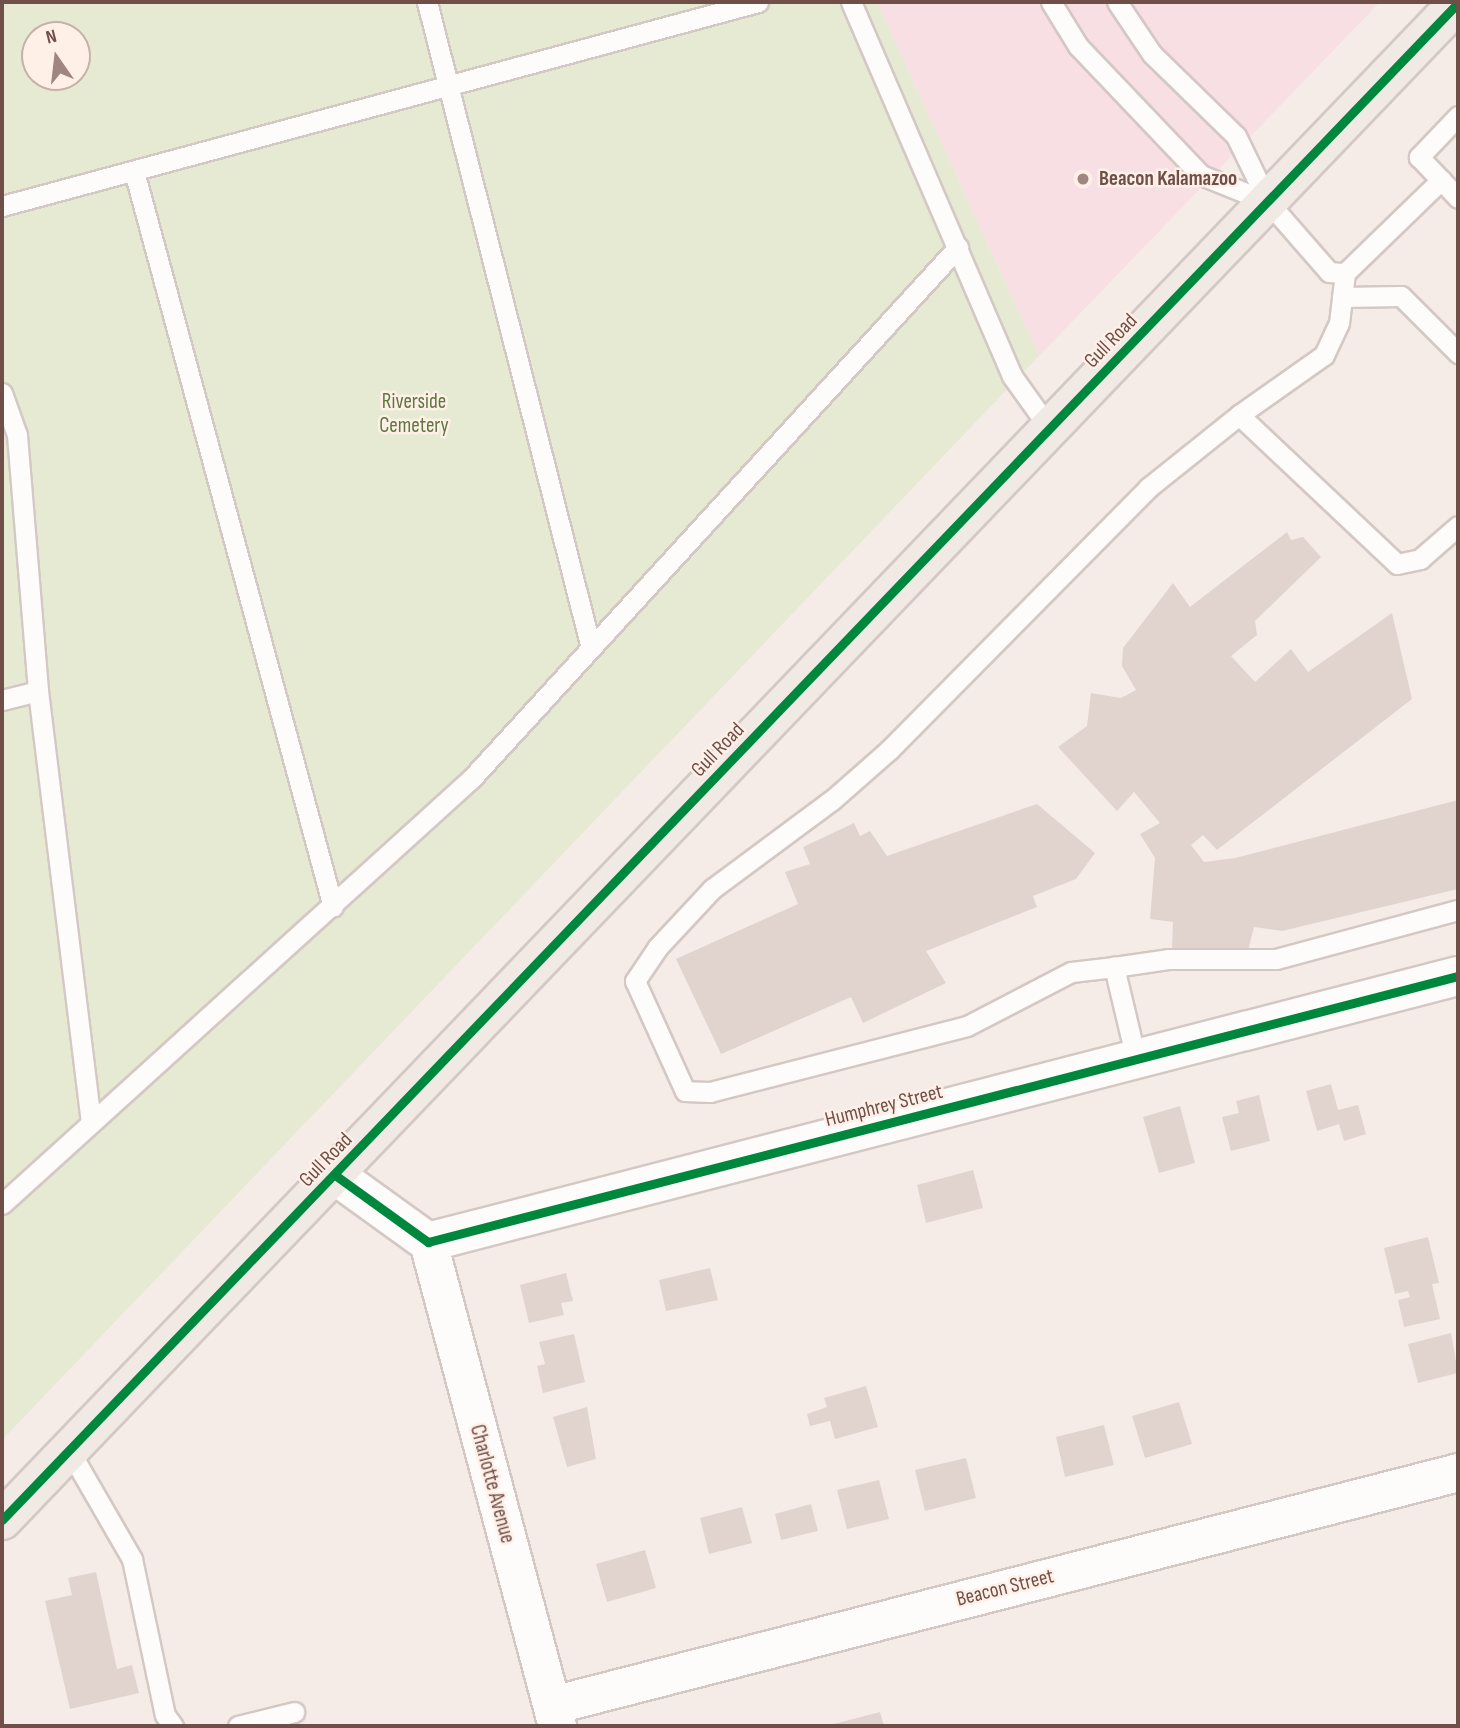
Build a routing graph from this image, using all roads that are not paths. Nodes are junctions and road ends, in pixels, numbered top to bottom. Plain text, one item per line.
1 (427, 2) edge
2 (758, 2) edge
3 (851, 2) edge
4 (1051, 2) edge
5 (1117, 2) edge
6 (1458, 3) edge
7 (449, 86) junction
8 (1458, 116) edge
9 (134, 171) junction
10 (1441, 180) junction
11 (1458, 198) edge
12 (1268, 202) junction
13 (2, 206) edge
14 (958, 247) junction
15 (1345, 273) junction
16 (1342, 297) junction
17 (1458, 353) edge
18 (2, 393) edge
19 (1239, 415) junction
20 (1050, 429) junction
21 (1458, 526) edge
22 (591, 648) junction
23 (38, 691) junction
24 (2, 699) edge
25 (333, 907) junction
26 (1458, 910) edge
27 (1114, 967) junction
28 (1457, 981) edge
29 (1136, 1059) junction
30 (91, 1123) junction
31 (335, 1175) junction
32 (2, 1204) edge
33 (428, 1242) junction
34 (69, 1450) junction
35 (1458, 1472) edge
36 (2, 1520) edge
37 (294, 1712) dead end
38 (555, 1715) edge
39 (173, 1726) edge
40 (238, 1726) edge

1 - 7 lane
2 - 7 lane
3 - 14 lane
4 - 12 lane
5 - 12 lane
6 - 12 main road, Gull Road
7 - 9 lane
7 - 22 lane
8 - 10 lane
9 - 13 lane
9 - 25 lane
10 - 11 lane
10 - 15 lane
12 - 15 lane
12 - 20 main road, Gull Road
14 - 20 lane
14 - 22 lane
15 - 16 lane
16 - 17 lane
16 - 19 lane
18 - 23 lane
19 - 21 lane
19 - 27 lane
20 - 31 main road, Gull Road
22 - 25 lane
23 - 24 lane
23 - 30 lane
25 - 30 lane
26 - 27 lane
27 - 29 lane
28 - 29 street, Humphrey Street
29 - 33 street, Humphrey Street
30 - 32 lane
31 - 33 street
31 - 34 main road, Gull Road
33 - 38 street, Charlotte Avenue
34 - 36 main road, Gull Road
34 - 39 lane
35 - 38 street, Beacon Street
37 - 40 lane

